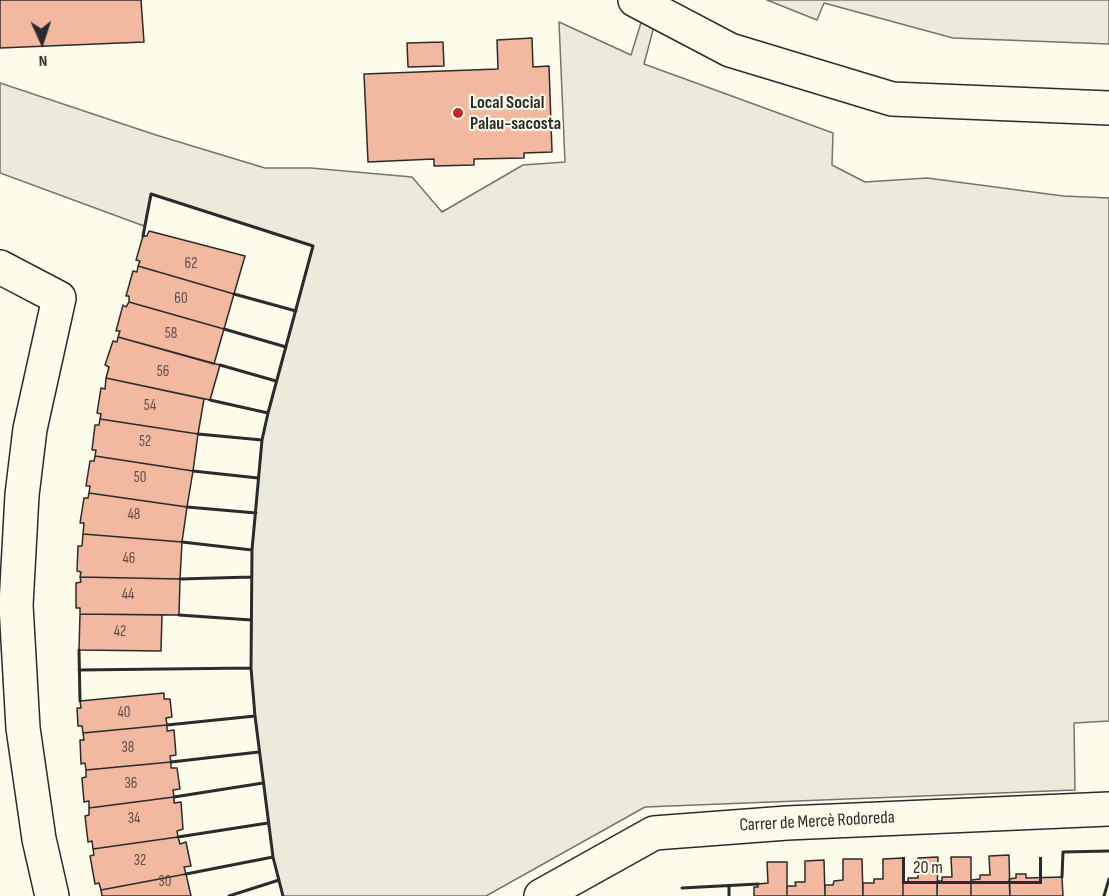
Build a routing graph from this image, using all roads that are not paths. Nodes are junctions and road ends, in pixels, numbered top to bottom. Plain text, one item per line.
1 (635, 0) edge
2 (1109, 108) edge
3 (0, 267) edge
4 (1109, 808) edge
5 (52, 896) edge
6 (541, 896) edge

1 - 2 street
3 - 5 street
4 - 6 street, Carrer de Mercè Rodoreda

